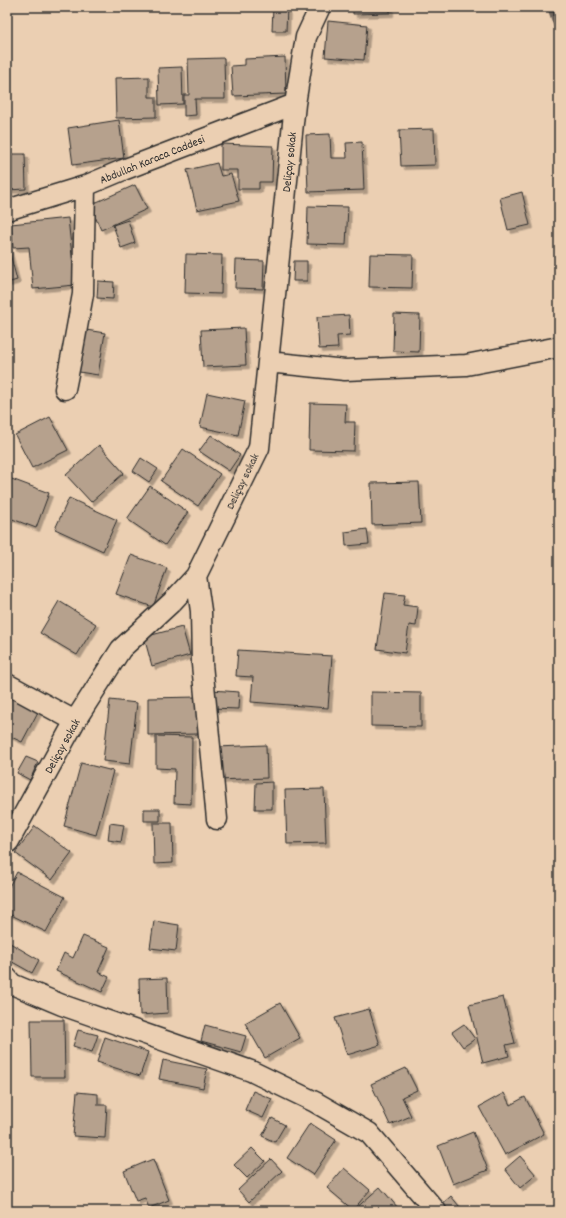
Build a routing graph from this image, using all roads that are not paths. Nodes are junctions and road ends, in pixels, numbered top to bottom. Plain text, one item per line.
1 (320, 7) edge
2 (295, 104) junction
3 (85, 186) junction
4 (7, 210) edge
5 (559, 347) edge
6 (268, 362) junction
7 (65, 389) dead end
8 (196, 576) junction
9 (7, 684) edge
10 (75, 721) junction
11 (217, 819) dead end
12 (7, 843) edge
13 (7, 978) edge
14 (436, 1211) edge

1 - 2 street, Deliçay sokak
2 - 3 street, Abdullah Karaca Caddesi
2 - 6 street, Deliçay sokak
3 - 4 street, Abdullah Karaca Caddesi
3 - 7 street
5 - 6 street
6 - 8 street, Deliçay sokak
8 - 10 street, Deliçay sokak
8 - 11 street
9 - 10 street
10 - 12 street, Deliçay sokak
13 - 14 street

